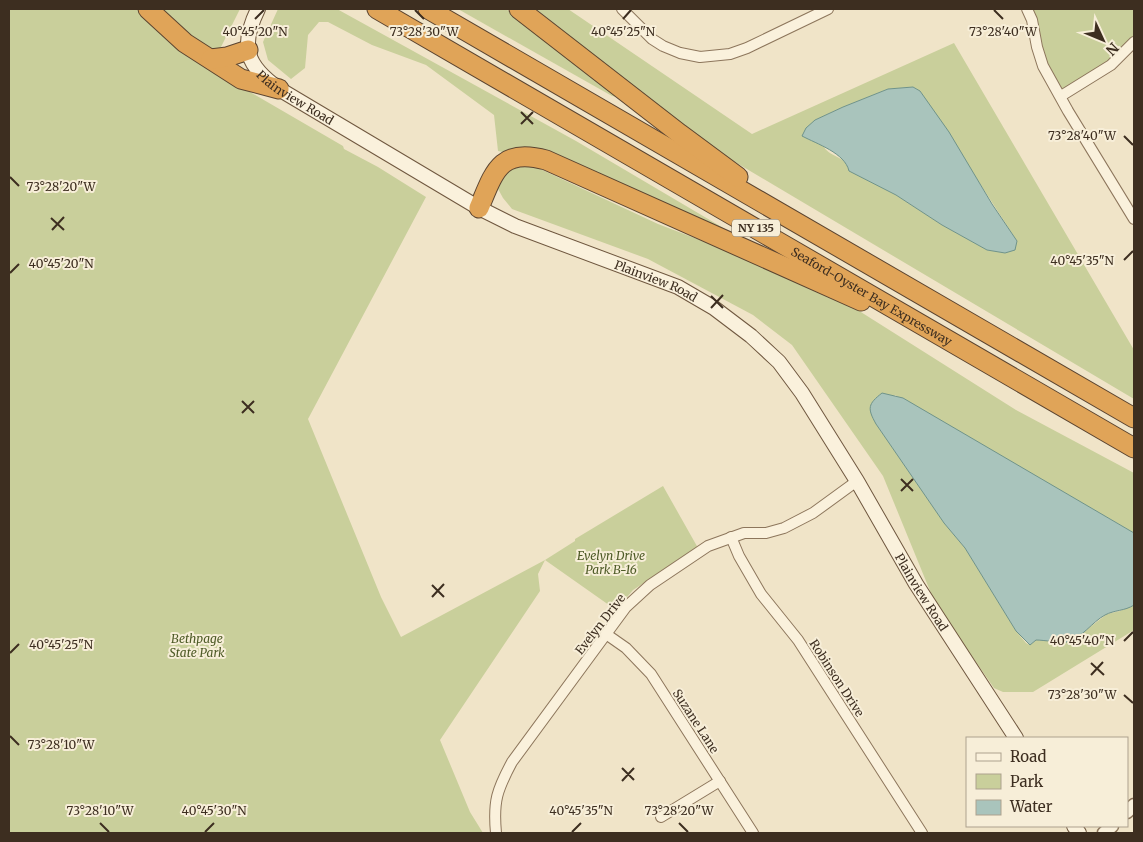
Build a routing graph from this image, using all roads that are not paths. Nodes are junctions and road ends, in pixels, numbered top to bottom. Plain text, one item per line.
1 (148, 9) edge
2 (258, 9) edge
3 (377, 9) edge
4 (428, 9) edge
5 (519, 9) edge
6 (622, 9) edge
7 (828, 9) edge
8 (1027, 9) edge
9 (1134, 42) edge
10 (248, 50) junction
11 (210, 60) junction
12 (279, 89) junction
13 (1061, 96) junction
14 (479, 208) junction
15 (1134, 219) edge
16 (810, 230) junction
17 (943, 336) junction
18 (1134, 418) edge
19 (1134, 448) edge
20 (857, 481) junction
21 (731, 537) junction
22 (606, 634) junction
23 (1015, 737) edge
24 (720, 782) junction
25 (661, 817) dead end
26 (496, 833) edge
27 (753, 833) edge
28 (922, 833) edge

1 - 11 highway
2 - 10 main road
3 - 17 highway, Seaford-Oyster Bay Expressway / NY 135
4 - 16 highway, Seaford-Oyster Bay Expressway / NY 135
5 - 16 highway
6 - 7 street
8 - 13 street
9 - 13 street
10 - 11 highway
10 - 12 main road, Plainview Road
11 - 12 highway
12 - 14 main road, Plainview Road
13 - 15 street
14 - 17 highway
14 - 20 main road, Plainview Road
16 - 18 highway, Seaford-Oyster Bay Expressway / NY 135
17 - 19 highway, Seaford-Oyster Bay Expressway / NY 135
20 - 21 street, Evelyn Drive
20 - 23 main road, Plainview Road
21 - 22 street, Evelyn Drive
21 - 28 street, Robinson Drive
22 - 24 street, Suzane Lane
22 - 26 street, Evelyn Drive
24 - 25 street
24 - 27 street, Suzane Lane

